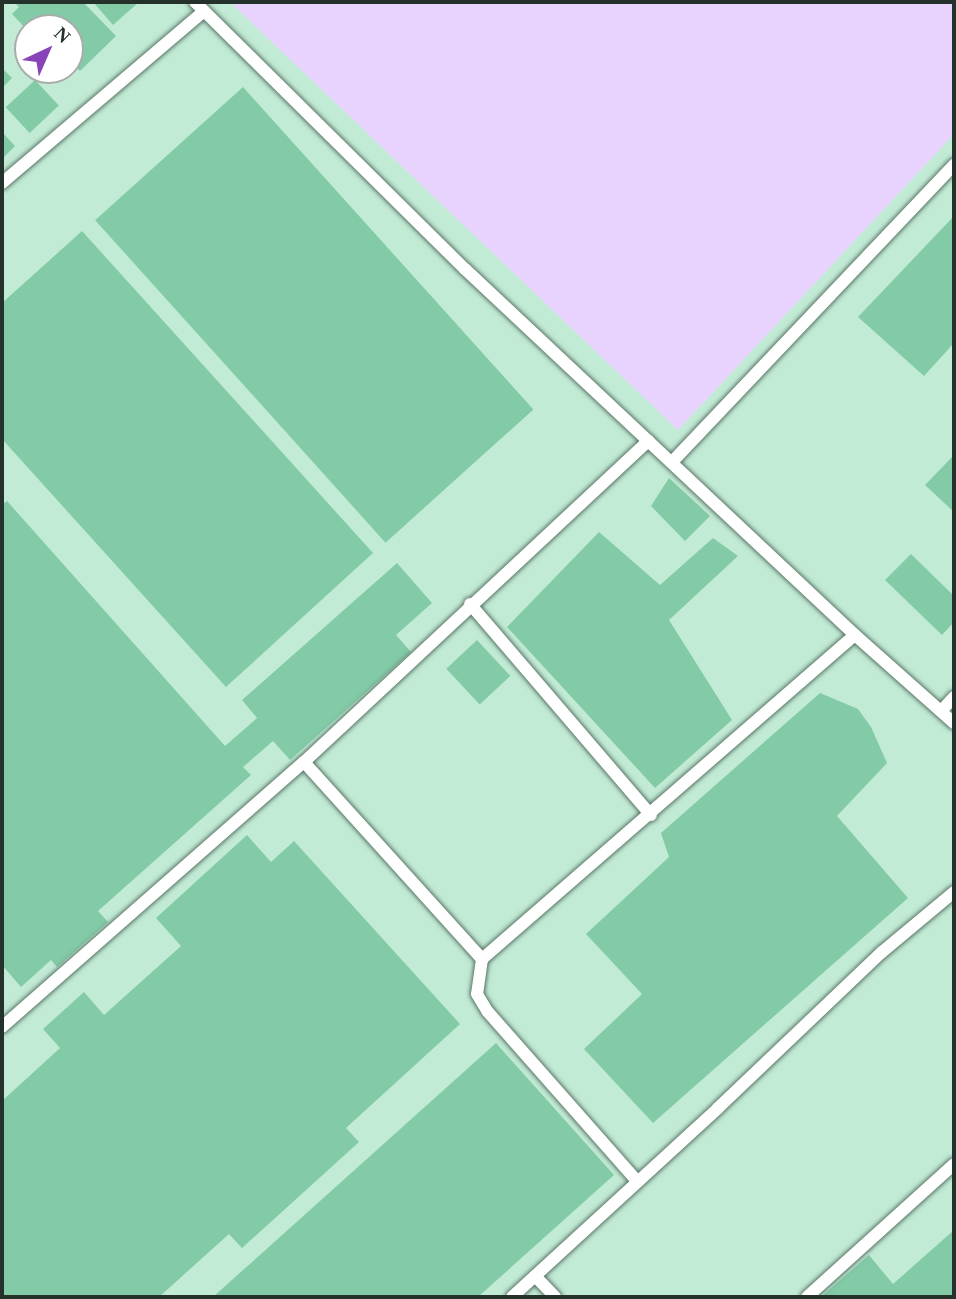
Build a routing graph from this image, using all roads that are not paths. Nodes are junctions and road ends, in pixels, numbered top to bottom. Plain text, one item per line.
1 (199, 7) edge
2 (954, 165) edge
3 (2, 183) edge
4 (648, 440) junction
5 (672, 463) junction
6 (470, 604) junction
7 (855, 635) junction
8 (954, 697) edge
9 (941, 711) junction
10 (954, 723) edge
11 (304, 762) junction
12 (650, 815) junction
13 (954, 892) edge
14 (482, 959) junction
15 (2, 1027) edge
16 (954, 1164) edge
17 (636, 1181) junction
18 (536, 1276) junction
19 (512, 1297) edge
20 (555, 1297) edge
21 (807, 1297) edge

1 - 3 lane
1 - 4 lane
2 - 5 lane
4 - 5 lane
4 - 6 lane
5 - 7 lane
6 - 11 lane
6 - 12 lane
7 - 9 lane
7 - 12 lane
8 - 9 lane
9 - 10 lane
11 - 14 lane
11 - 15 lane
12 - 14 lane
13 - 17 lane
14 - 17 lane
16 - 21 lane
17 - 18 lane
18 - 19 lane
18 - 20 lane

